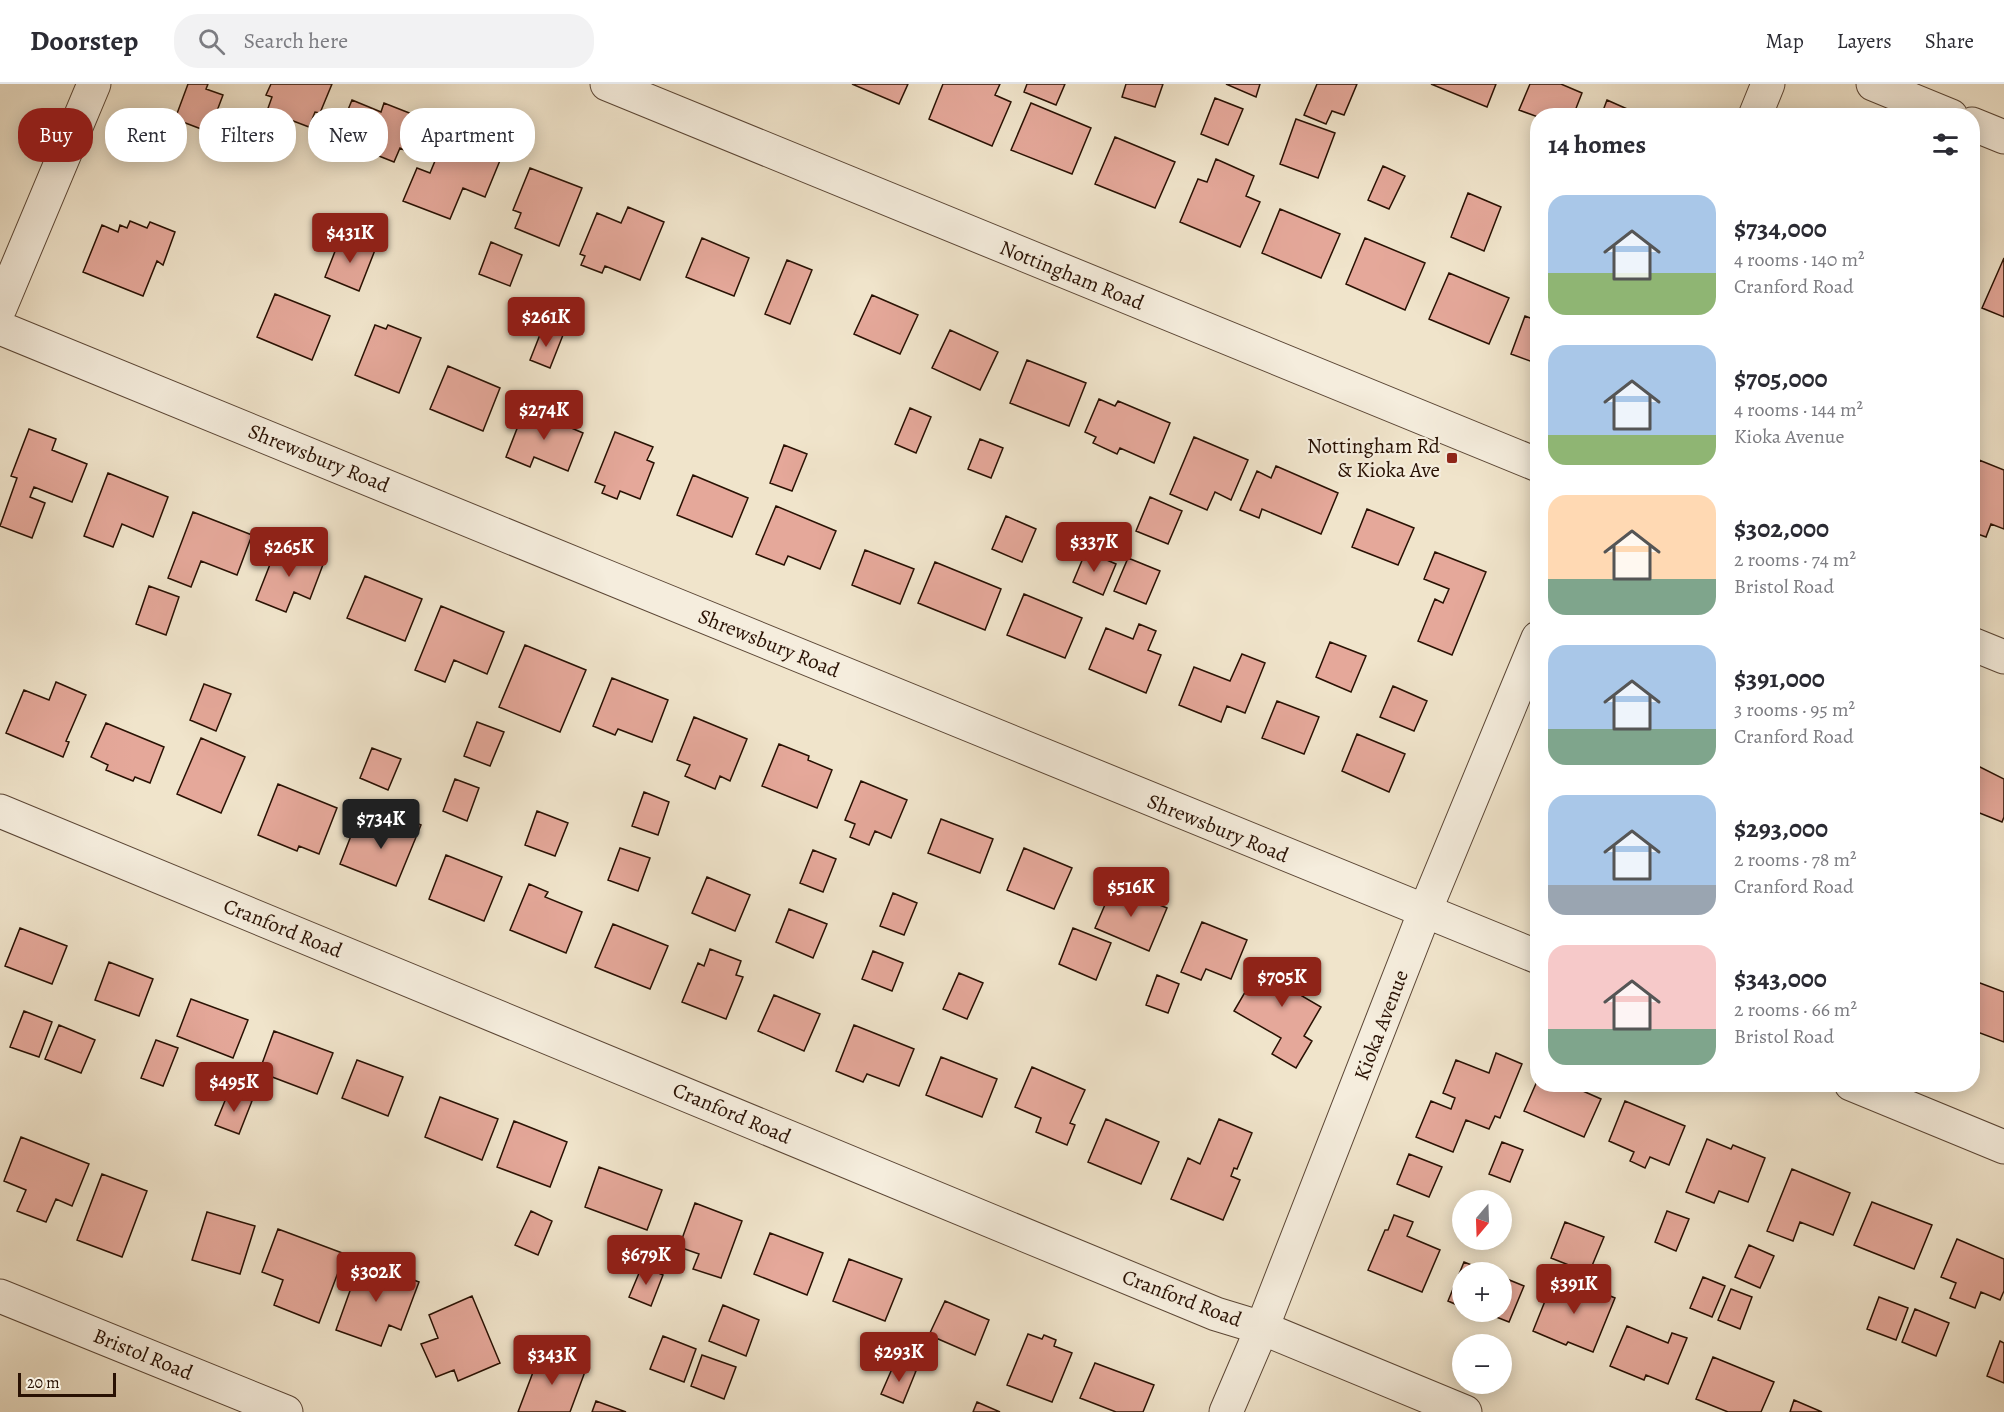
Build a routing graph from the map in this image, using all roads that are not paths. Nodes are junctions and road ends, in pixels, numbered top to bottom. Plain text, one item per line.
1 (94, 84) edge
2 (607, 84) edge
3 (1768, 84) edge
4 (1873, 84) edge
5 (1758, 108) edge
6 (1931, 108) edge
7 (1980, 127) edge
8 (2004, 137) edge
9 (0, 308) edge
10 (0, 328) edge
11 (1530, 462) edge
12 (1980, 647) edge
13 (1530, 657) edge
14 (2004, 657) edge
15 (0, 812) edge
16 (1425, 911) junction
17 (1530, 954) edge
18 (1870, 1092) edge
19 (2004, 1147) edge
20 (0, 1296) edge
21 (1262, 1328) junction
22 (286, 1412) edge
23 (1226, 1412) edge
24 (1466, 1412) edge

1 - 9 street
2 - 11 street, Nottingham Road
3 - 5 street
4 - 6 street
7 - 8 street
10 - 16 street, Shrewsbury Road
12 - 14 street
13 - 16 street, Kioka Avenue
15 - 21 street, Cranford Road
16 - 17 street, Shrewsbury Road
16 - 21 street, Kioka Avenue
18 - 19 street
20 - 22 street, Bristol Road
21 - 23 street, Kioka Avenue
21 - 24 street, Cranford Road

